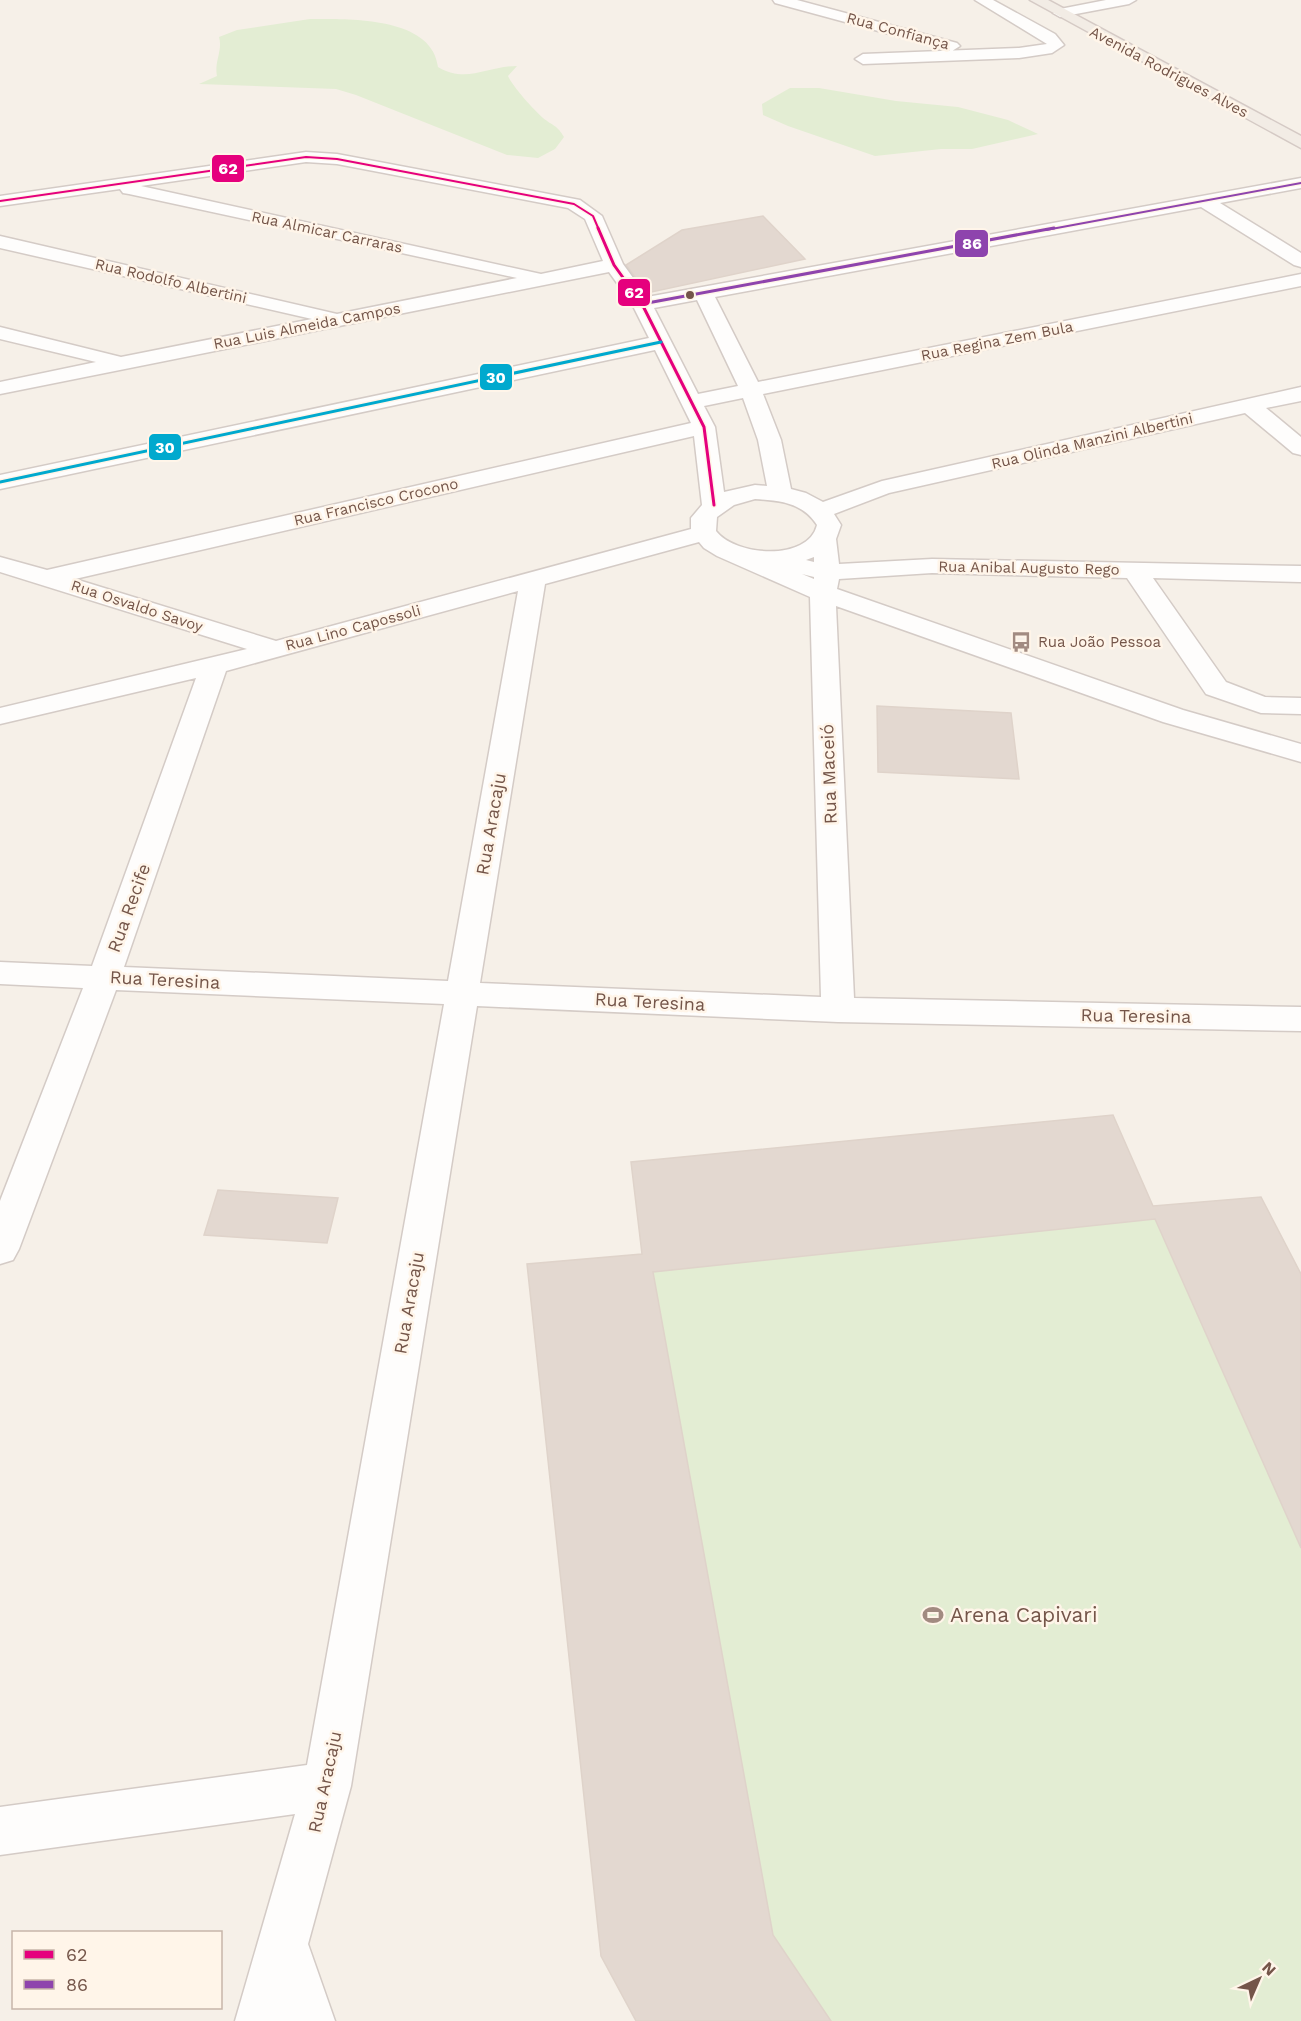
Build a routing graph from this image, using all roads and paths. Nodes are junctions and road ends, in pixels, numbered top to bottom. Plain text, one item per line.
1 (780, 0) edge
2 (982, 0) edge
3 (1037, 0) edge
4 (1129, 0) edge
5 (1060, 13) junction
6 (982, 54) junction
7 (863, 59) dead end
8 (1301, 143) edge
9 (1301, 183) edge
10 (110, 185) junction
11 (0, 201) edge
12 (1204, 201) junction
13 (0, 242) edge
14 (1301, 261) edge
15 (614, 266) junction
16 (545, 279) junction
17 (1301, 280) edge
18 (703, 293) junction
19 (642, 304) junction
20 (341, 320) junction
21 (0, 333) edge
22 (661, 342) junction
23 (121, 363) junction
24 (0, 388) edge
25 (752, 390) junction
26 (1301, 394) edge
27 (692, 402) junction
28 (1248, 405) junction
29 (704, 427) junction
30 (1301, 448) edge
31 (0, 482) edge
32 (882, 488) junction
33 (784, 494) junction
34 (714, 505) junction
35 (821, 511) junction
36 (705, 533) junction
37 (824, 540) junction
38 (746, 556) junction
39 (0, 564) edge
40 (1135, 571) junction
41 (1301, 574) edge
42 (47, 578) junction
43 (533, 580) junction
44 (826, 582) junction
45 (274, 649) junction
46 (214, 666) junction
47 (1301, 706) edge
48 (0, 716) edge
49 (1296, 758) edge
50 (0, 973) edge
51 (104, 977) junction
52 (462, 993) junction
53 (838, 1010) junction
54 (1301, 1018) edge
55 (0, 1249) edge
56 (327, 1786) junction
57 (0, 1831) edge
58 (283, 1945) junction
59 (261, 2021) edge
60 (309, 2021) edge

1 - 6 street, Rua Confiança
2 - 6 street, Rua Confiança
3 - 5 main road, Avenida Rodrigues Alves
4 - 5 street
5 - 8 main road, Avenida Rodrigues Alves
6 - 7 street, Rua Confiança
9 - 12 street
10 - 11 street
10 - 15 street
10 - 16 street, Rua Almicar Carraras
12 - 14 street
12 - 18 street
13 - 20 street, Rua Rodolfo Albertini
15 - 16 street, Rua Luis Almeida Campos
15 - 19 street
16 - 20 street, Rua Luis Almeida Campos
17 - 25 street, Rua Regina Zem Bula
18 - 19 street
18 - 25 street
19 - 22 street
20 - 23 street, Rua Luis Almeida Campos
21 - 23 street
22 - 27 street
22 - 31 street
23 - 24 street, Rua Luis Almeida Campos
25 - 27 street, Rua Regina Zem Bula
25 - 33 street
26 - 28 street, Rua Olinda Manzini Albertini
27 - 29 street
28 - 30 street
28 - 32 street, Rua Olinda Manzini Albertini
29 - 34 street
29 - 42 street, Rua Francisco Crocono
32 - 33 street, Rua Olinda Manzini Albertini
32 - 35 street, Rua Olinda Manzini Albertini
33 - 34 street, Rua Olinda Manzini Albertini
33 - 35 street
34 - 36 street
35 - 37 street, Rua Maceió
36 - 38 street
36 - 43 street, Rua Lino Capossoli
37 - 38 street
37 - 44 street, Rua Maceió
38 - 44 street
39 - 42 street, Rua Osvaldo Savoy
40 - 41 street, Rua Anibal Augusto Rego
40 - 44 street, Rua Anibal Augusto Rego
40 - 47 street
42 - 45 street, Rua Osvaldo Savoy
43 - 45 street, Rua Lino Capossoli
43 - 52 street, Rua Aracaju
44 - 49 street
44 - 53 street, Rua Maceió
45 - 46 street, Rua Lino Capossoli
46 - 48 street, Rua Lino Capossoli
46 - 51 street, Rua Recife
50 - 51 street, Rua Teresina
51 - 52 street, Rua Teresina
51 - 55 street, Rua Recife
52 - 53 street, Rua Teresina
52 - 56 street, Rua Aracaju
53 - 54 street, Rua Teresina
56 - 57 street
56 - 58 street, Rua Aracaju
58 - 59 street, Rua Aracaju
58 - 60 street

